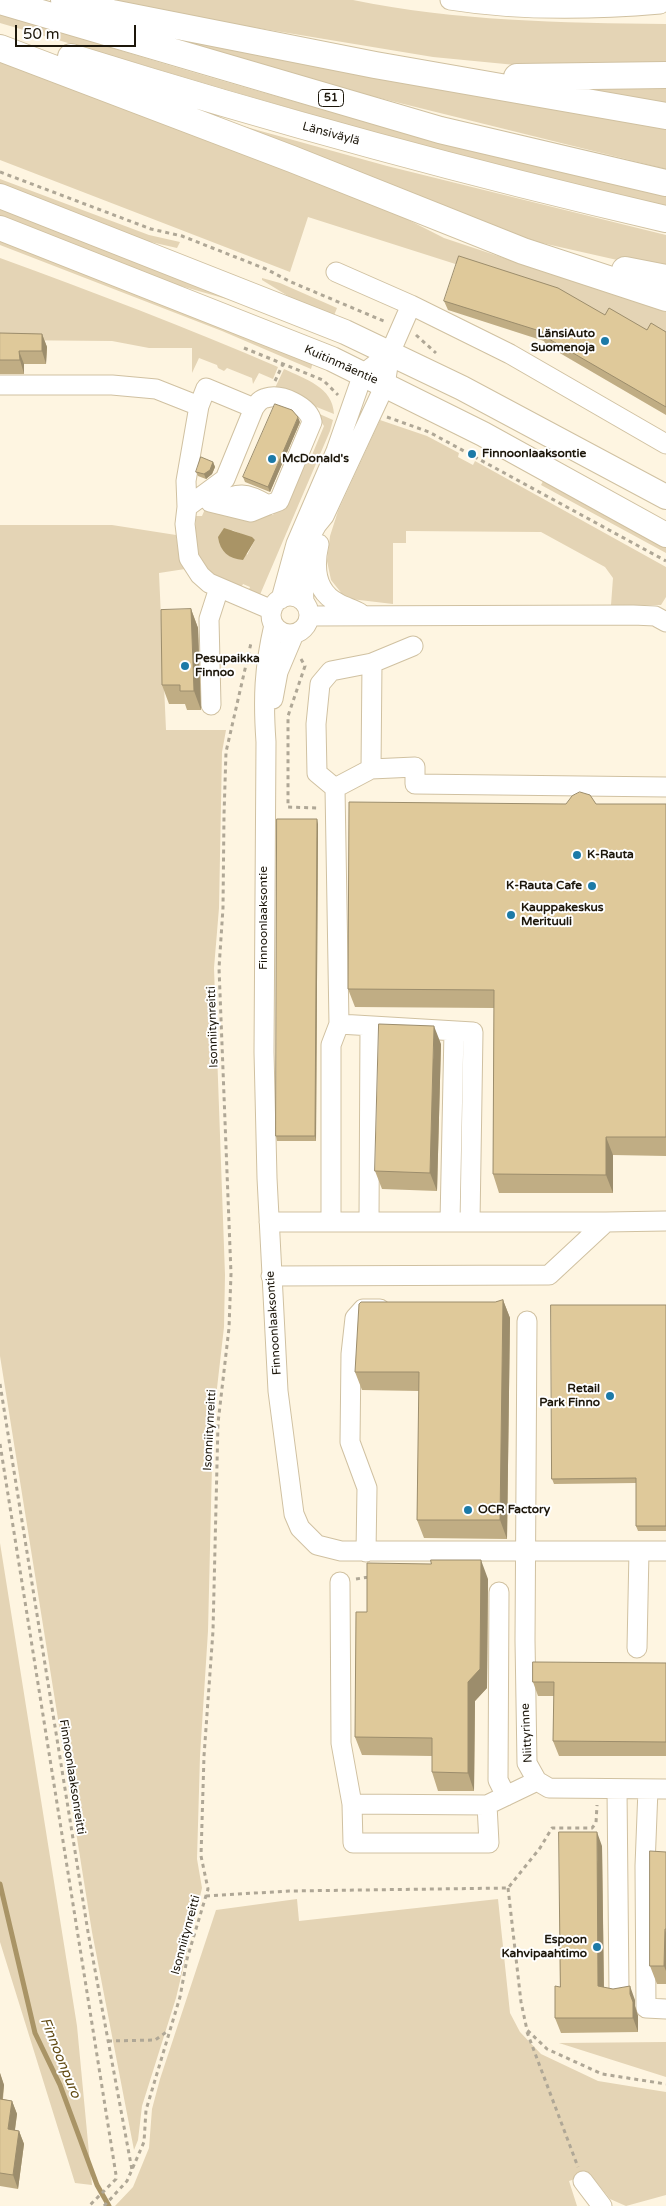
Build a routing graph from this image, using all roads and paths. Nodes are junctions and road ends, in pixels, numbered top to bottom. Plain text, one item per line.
1 (64, 0) edge
2 (450, 0) edge
3 (665, 0) edge
4 (0, 1) edge
5 (520, 4) edge
6 (0, 34) edge
7 (0, 48) edge
8 (666, 75) edge
9 (441, 77) junction
10 (666, 116) edge
11 (666, 184) edge
12 (0, 196) edge
13 (666, 218) edge
14 (0, 228) edge
15 (523, 251) junction
16 (336, 272) dead end
17 (666, 278) edge
18 (666, 298) edge
19 (411, 305) junction
20 (390, 352) junction
21 (363, 374) junction
22 (0, 385) edge
23 (385, 385) junction
24 (199, 406) junction
25 (254, 408) junction
26 (372, 411) junction
27 (666, 444) edge
28 (666, 497) edge
29 (192, 504) junction
30 (324, 516) junction
31 (666, 535) edge
32 (666, 561) edge
33 (219, 588) junction
34 (306, 609) junction
35 (275, 611) junction
36 (362, 614) junction
37 (666, 622) edge
38 (294, 634) junction
39 (413, 646) dead end
40 (247, 659) dead end
41 (372, 663) junction
42 (211, 706) dead end
43 (266, 742) junction
44 (371, 769) junction
45 (666, 787) edge
46 (335, 788) junction
47 (339, 1024) junction
48 (370, 1026) junction
49 (454, 1031) junction
50 (369, 1221) junction
51 (450, 1221) junction
52 (470, 1221) junction
53 (666, 1221) edge
54 (269, 1222) junction
55 (330, 1222) junction
56 (606, 1222) junction
57 (271, 1276) junction
58 (403, 1309) edge
59 (527, 1321) dead end
60 (0, 1384) edge
61 (0, 1444) edge
62 (526, 1551) junction
63 (639, 1551) junction
64 (666, 1551) edge
65 (366, 1552) junction
66 (377, 1578) edge
67 (340, 1582) joint
68 (499, 1592) dead end
69 (637, 1648) dead end
70 (537, 1781) junction
71 (598, 1789) junction
72 (617, 1789) junction
73 (657, 1789) edge
74 (506, 1796) junction
75 (352, 1804) junction
76 (487, 1805) junction
77 (657, 1823) edge
78 (508, 1888) junction
79 (206, 1896) junction
80 (619, 1992) edge
81 (666, 2008) edge
82 (526, 2030) junction
83 (169, 2031) junction
84 (108, 2041) junction
85 (666, 2084) edge
86 (132, 2172) junction
87 (583, 2182) joint
88 (89, 2206) edge
89 (104, 2206) edge
90 (602, 2206) edge

1 - 9 highway
2 - 5 street
3 - 5 street
4 - 11 highway, 51
6 - 13 highway, Länsiväylä
7 - 15 highway
8 - 9 highway
9 - 10 highway
12 - 20 main road
14 - 21 main road, Kuitinmäentie
15 - 17 highway
15 - 18 highway
16 - 19 street
19 - 20 street
19 - 27 street
20 - 21 street
20 - 23 street
20 - 28 main road
21 - 23 main road, Kuitinmäentie
21 - 35 street, Finnoonlaaksontie
22 - 24 street
23 - 26 street
23 - 31 main road, Kuitinmäentie
24 - 25 street
24 - 29 street
25 - 29 street
25 - 29 street
26 - 30 street
26 - 32 path
29 - 33 street
30 - 34 street
30 - 36 street
33 - 35 street
33 - 42 street
34 - 35 street
34 - 36 street
34 - 38 street
35 - 38 street
35 - 43 street, Finnoonlaaksontie
36 - 37 street
38 - 43 street, Finnoonlaaksontie
39 - 41 street
40 - 79 path, Isonniitynreitti
41 - 44 street
41 - 46 street
43 - 54 street, Finnoonlaaksontie
44 - 45 street
44 - 46 street
46 - 47 street
47 - 48 street
47 - 55 street
48 - 49 street
48 - 50 street
49 - 51 street
49 - 52 street
50 - 51 street
50 - 55 street
51 - 52 street
52 - 56 street
53 - 56 street
54 - 55 street
54 - 57 street, Finnoonlaaksontie
56 - 57 street
57 - 65 street, Finnoonlaaksontie
58 - 65 street
59 - 62 street, Niittyrinne
60 - 84 path, Finnoonlaaksonreitti
61 - 88 path
62 - 63 street, Finnoonlaaksontie
62 - 65 street, Finnoonlaaksontie
62 - 70 street, Niittyrinne
63 - 64 street, Finnoonlaaksontie
63 - 69 street
66 - 67 path
67 - 75 street
68 - 74 street
70 - 71 street
70 - 74 street
71 - 72 street
71 - 78 path
72 - 73 street
72 - 80 street
73 - 77 street
74 - 76 street
75 - 76 street
75 - 76 street
77 - 81 street
78 - 79 path
78 - 82 path
79 - 83 path, Isonniitynreitti
82 - 85 path
82 - 87 path
83 - 84 path
83 - 86 path, Isonniitynreitti
84 - 86 path, Finnoonlaaksonreitti
86 - 89 path, Isonniitynreitti
87 - 90 street

